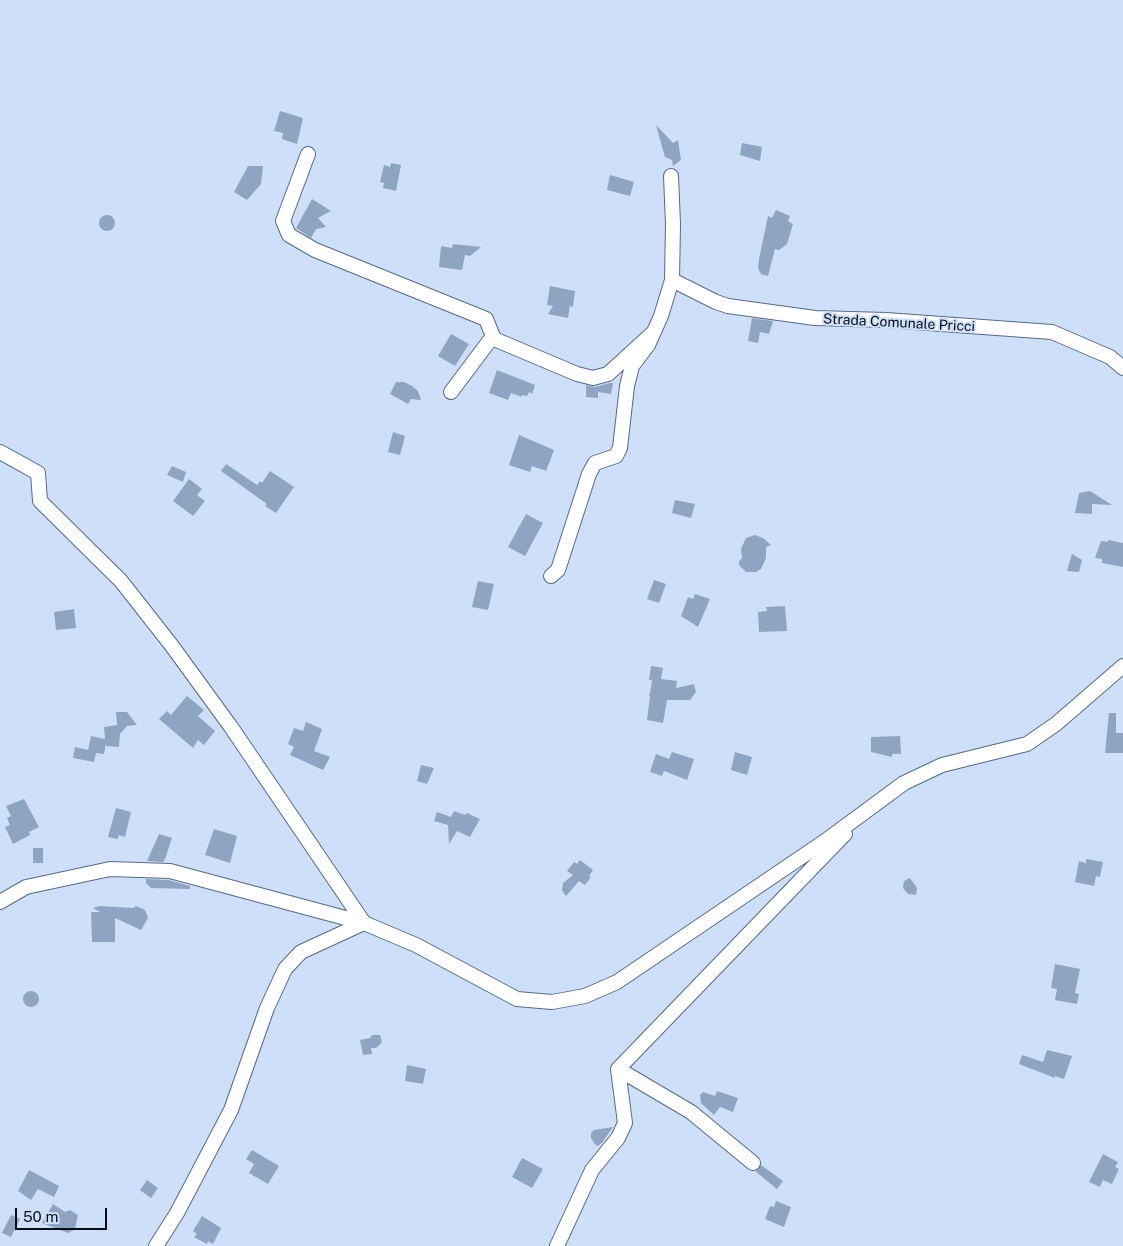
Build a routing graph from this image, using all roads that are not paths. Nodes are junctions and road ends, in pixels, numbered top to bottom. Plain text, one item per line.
1 (308, 154) dead end
2 (671, 176) dead end
3 (672, 280) junction
4 (654, 332) junction
5 (493, 336) junction
6 (1123, 368) edge
7 (451, 392) dead end
8 (0, 452) edge
9 (551, 576) dead end
10 (1123, 666) edge
11 (872, 807) junction
12 (0, 902) edge
13 (364, 922) junction
14 (618, 1069) junction
15 (754, 1163) dead end
16 (156, 1246) edge
17 (557, 1246) edge

1 - 5 street
2 - 3 street
3 - 4 street
3 - 6 street, Strada Comunale Pricci
4 - 5 street
4 - 9 street
5 - 7 street
8 - 13 street
10 - 11 street
11 - 13 street
11 - 14 street
12 - 13 street
13 - 16 street
14 - 15 street
14 - 17 street

